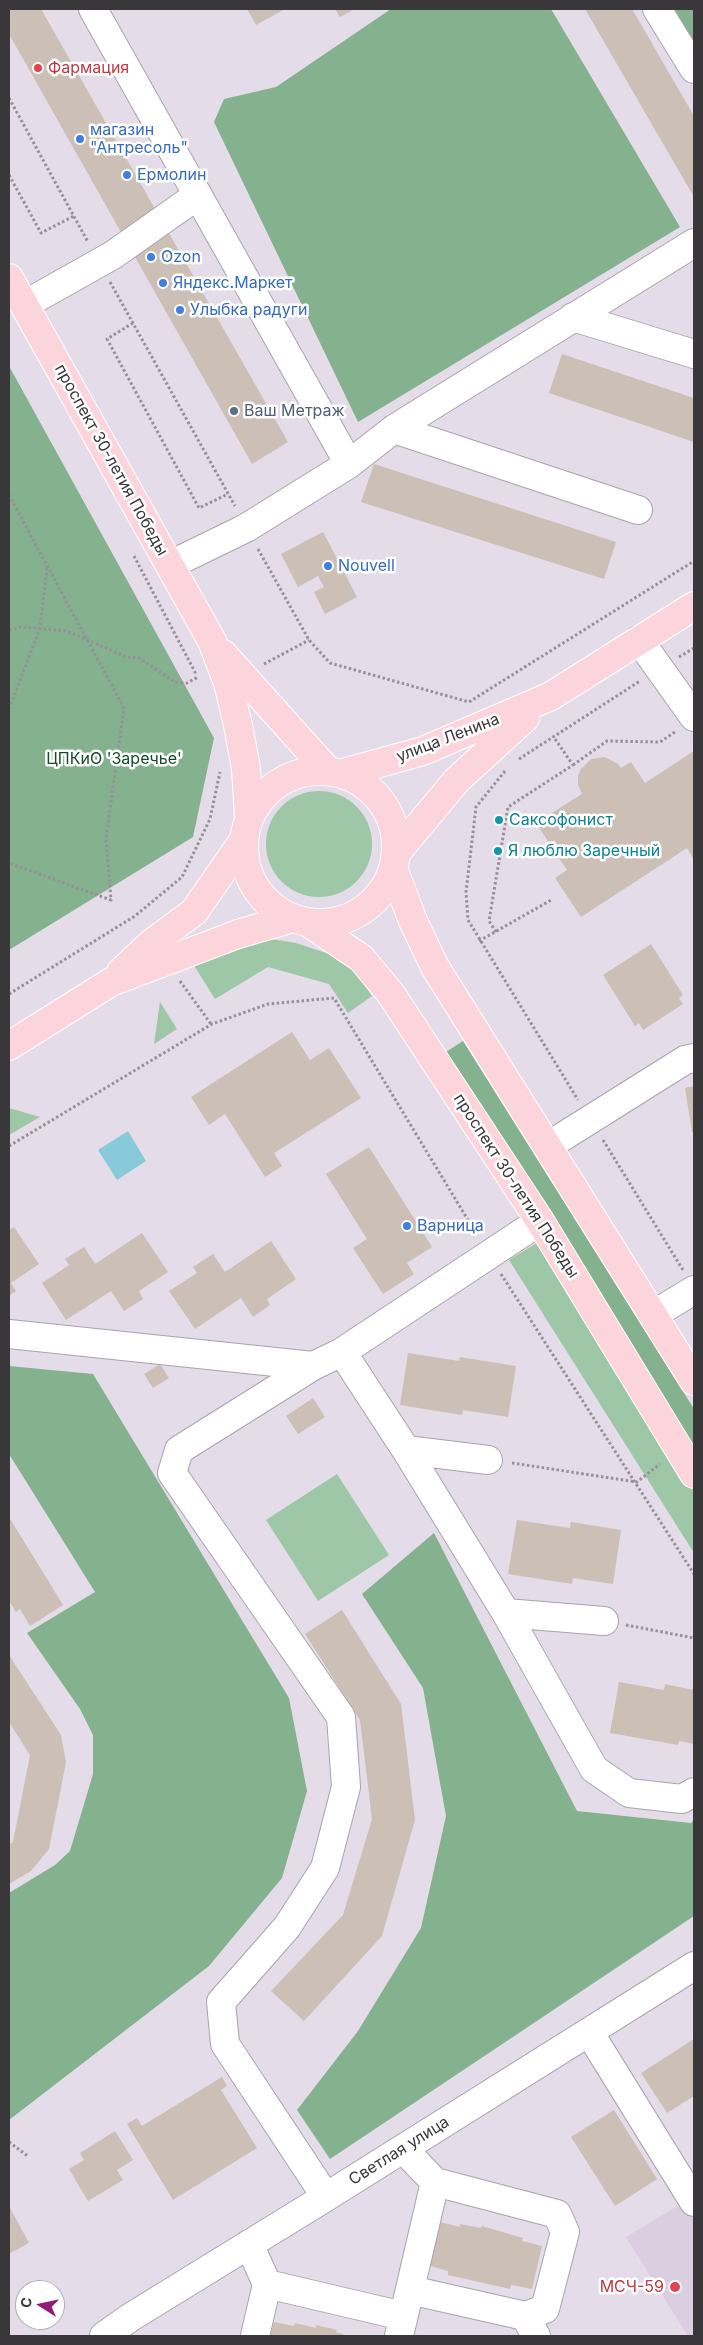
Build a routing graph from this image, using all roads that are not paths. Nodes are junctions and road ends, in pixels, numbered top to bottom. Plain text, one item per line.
1 (93, 9) edge
2 (657, 9) edge
3 (694, 69) edge
4 (198, 195) junction
5 (694, 243) edge
6 (9, 278) edge
7 (24, 306) junction
8 (573, 317) junction
9 (694, 354) edge
10 (394, 429) junction
11 (349, 464) junction
12 (638, 510) dead end
13 (170, 565) junction
14 (694, 606) edge
15 (639, 640) junction
16 (212, 641) junction
17 (551, 696) junction
18 (687, 722) edge
19 (335, 772) junction
20 (246, 830) junction
21 (395, 860) junction
22 (301, 921) junction
23 (111, 982) junction
24 (9, 1046) edge
25 (691, 1055) edge
26 (548, 1146) junction
27 (540, 1221) junction
28 (694, 1290) edge
29 (653, 1315) junction
30 (9, 1334) edge
31 (342, 1352) junction
32 (313, 1366) junction
33 (694, 1381) edge
34 (406, 1450) junction
35 (488, 1460) road end
36 (694, 1474) edge
37 (506, 1613) junction
38 (604, 1621) road end
39 (694, 1792) edge
40 (694, 1966) edge
41 (589, 2032) junction
42 (403, 2149) junction
43 (435, 2182) junction
44 (326, 2197) junction
45 (694, 2202) edge
46 (249, 2244) junction
47 (268, 2284) junction
48 (410, 2290) junction
49 (401, 2326) edge
50 (531, 2326) edge
51 (104, 2336) edge
52 (255, 2336) edge

1 - 4 street
2 - 3 street
4 - 7 street
4 - 11 street
5 - 8 street
6 - 7 main road, проспект 30-летия Победы
7 - 13 main road, проспект 30-летия Победы
8 - 9 street
8 - 10 street
10 - 11 street
10 - 12 street
11 - 13 street
13 - 16 main road, проспект 30-летия Победы
14 - 15 main road, улица Ленина
15 - 17 main road, улица Ленина
15 - 18 street
16 - 19 main road, проспект 30-летия Победы
16 - 20 main road, проспект 30-летия Победы
17 - 19 main road, улица Ленина
17 - 21 main road, улица Ленина
19 - 20 main road
19 - 21 main road
20 - 22 main road
20 - 23 main road
21 - 22 main road
21 - 26 main road
22 - 23 main road
22 - 27 main road, проспект 30-летия Победы
23 - 24 main road
25 - 26 street
26 - 29 main road
27 - 31 street
27 - 36 main road, проспект 30-летия Победы
28 - 29 street
29 - 33 main road
30 - 32 street
31 - 32 street
31 - 34 street
32 - 44 street
34 - 35 street
34 - 37 street
37 - 38 street
37 - 39 street
40 - 41 street, Светлая улица
41 - 42 street, Светлая улица
41 - 45 street
42 - 43 street
42 - 44 street, Светлая улица
43 - 48 street
43 - 50 street
44 - 46 street, Светлая улица
46 - 47 street
46 - 51 street, Светлая улица
47 - 49 street
47 - 52 street
48 - 49 street
48 - 50 street

